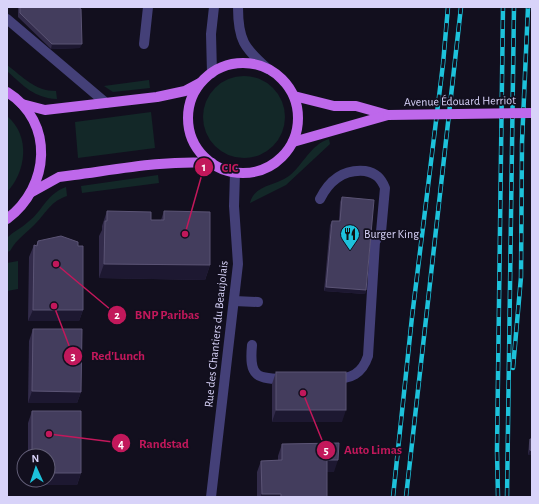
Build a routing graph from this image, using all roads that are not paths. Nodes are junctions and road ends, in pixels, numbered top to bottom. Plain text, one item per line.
1 (148, 7) edge
2 (214, 7) edge
3 (238, 7) edge
4 (7, 19) edge
5 (144, 44) dead end
6 (268, 69) junction
7 (212, 73) junction
8 (202, 82) junction
9 (7, 92) edge
10 (294, 96) junction
11 (106, 103) junction
12 (22, 104) junction
13 (532, 113) edge
14 (388, 115) junction
15 (293, 142) junction
16 (212, 163) junction
17 (235, 173) junction
18 (32, 192) junction
19 (320, 199) dead end
20 (7, 219) edge
21 (234, 301) junction
22 (258, 302) dead end
23 (252, 346) dead end
24 (295, 379) edge
25 (319, 379) edge
26 (211, 497) edge

1 - 5 street
2 - 7 street
3 - 6 street
4 - 11 street
6 - 7 main road
6 - 10 main road
7 - 8 main road
8 - 11 main road
8 - 16 main road
9 - 12 main road
10 - 14 main road, Avenue Édouard Herriot
10 - 15 main road
11 - 12 main road
12 - 18 main road
13 - 14 main road, Avenue Édouard Herriot, bridge
14 - 15 main road, Avenue Édouard Herriot
15 - 17 main road
16 - 17 main road
16 - 18 main road
17 - 21 street, Rue des Chantiers du Beaujolais
18 - 20 main road
19 - 25 street
21 - 22 street
21 - 26 street, Rue des Chantiers du Beaujolais
23 - 24 street

